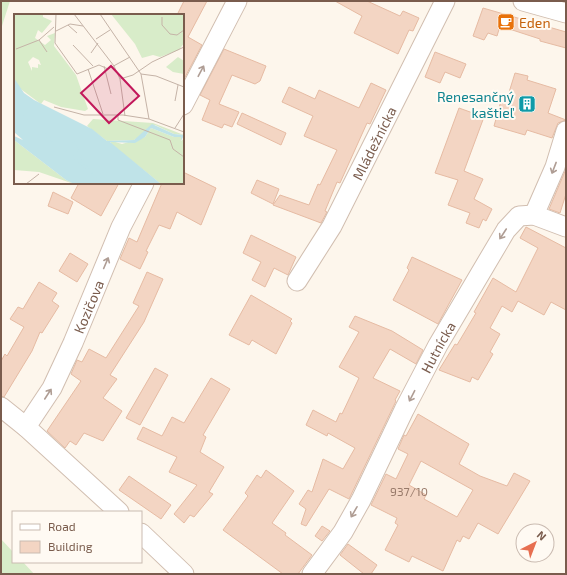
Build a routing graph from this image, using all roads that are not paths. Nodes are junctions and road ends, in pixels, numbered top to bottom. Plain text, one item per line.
1 (237, 1) edge
2 (445, 1) edge
3 (523, 1) edge
4 (566, 13) edge
5 (184, 103) edge
6 (566, 131) edge
7 (143, 184) edge
8 (534, 215) junction
9 (566, 227) edge
10 (297, 281) dead end
11 (1, 407) edge
12 (26, 427) junction
13 (118, 511) edge
14 (142, 534) edge
15 (184, 574) edge
16 (312, 574) edge

5 -> 1 street
2 - 10 street, Mládežnícka
3 - 4 street
6 -> 8 street
12 -> 7 street, Kozičova
8 - 9 street
8 -> 16 street, Hutnícka
11 - 12 street
12 - 13 street
14 - 15 street

